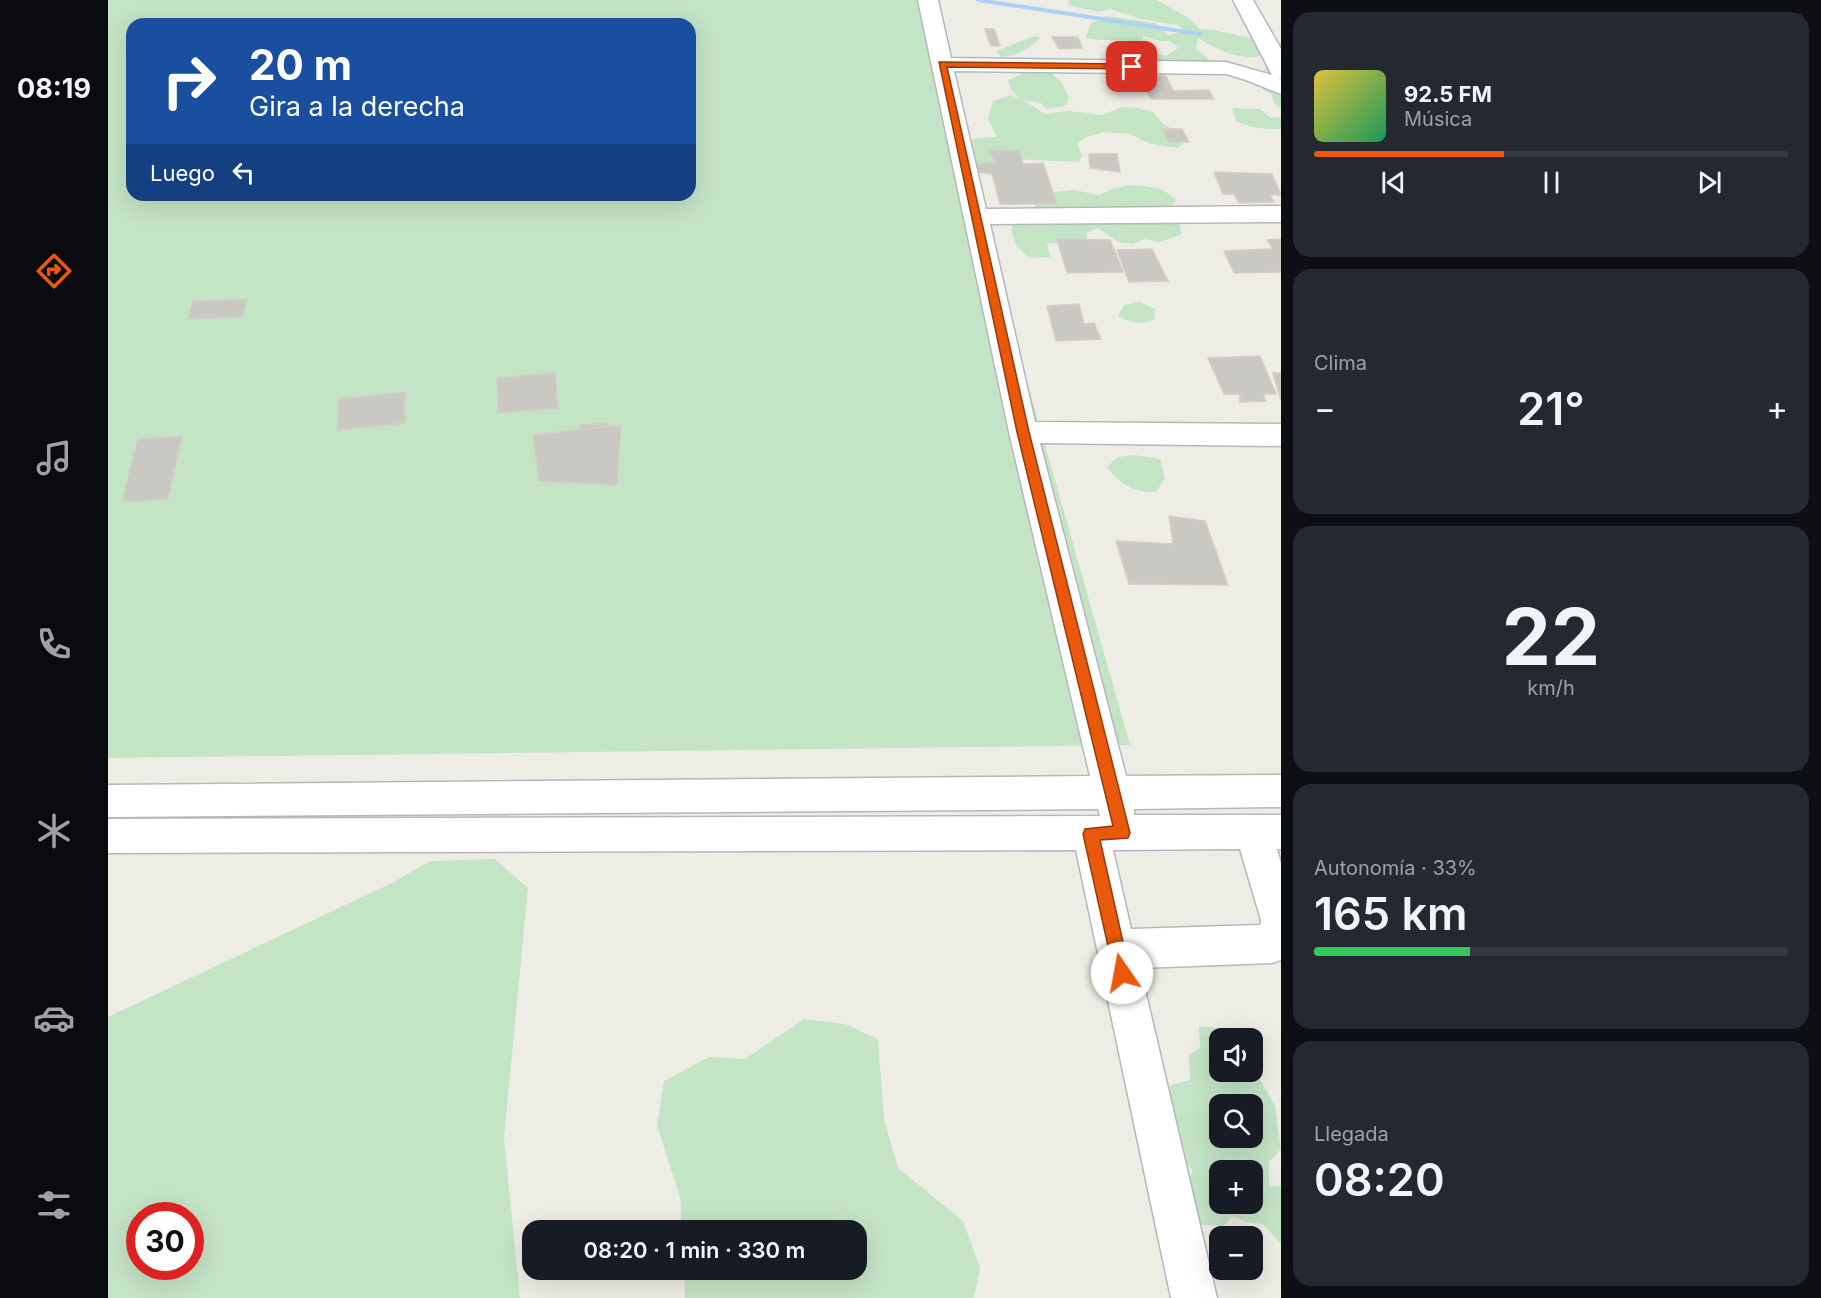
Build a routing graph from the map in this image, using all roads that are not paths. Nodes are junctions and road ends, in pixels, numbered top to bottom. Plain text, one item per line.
1 (928, 0) edge
2 (1244, 0) edge
3 (942, 64) junction
4 (1279, 64) edge
5 (1281, 87) edge
6 (1281, 214) edge
7 (977, 217) junction
8 (1023, 432) junction
9 (1281, 435) edge
10 (1281, 790) edge
11 (1112, 792) junction
12 (108, 801) edge
13 (1267, 832) edge
14 (1106, 833) junction
15 (108, 837) edge
16 (1117, 949) junction
17 (1194, 1298) edge

1 - 3 street
2 - 4 street
3 - 5 street
3 - 7 street
6 - 7 street
7 - 8 street
8 - 9 street
8 - 11 street
10 - 11 street
11 - 12 street
11 - 14 street
13 - 14 street
13 - 16 street
14 - 15 street
14 - 16 street
16 - 17 street

